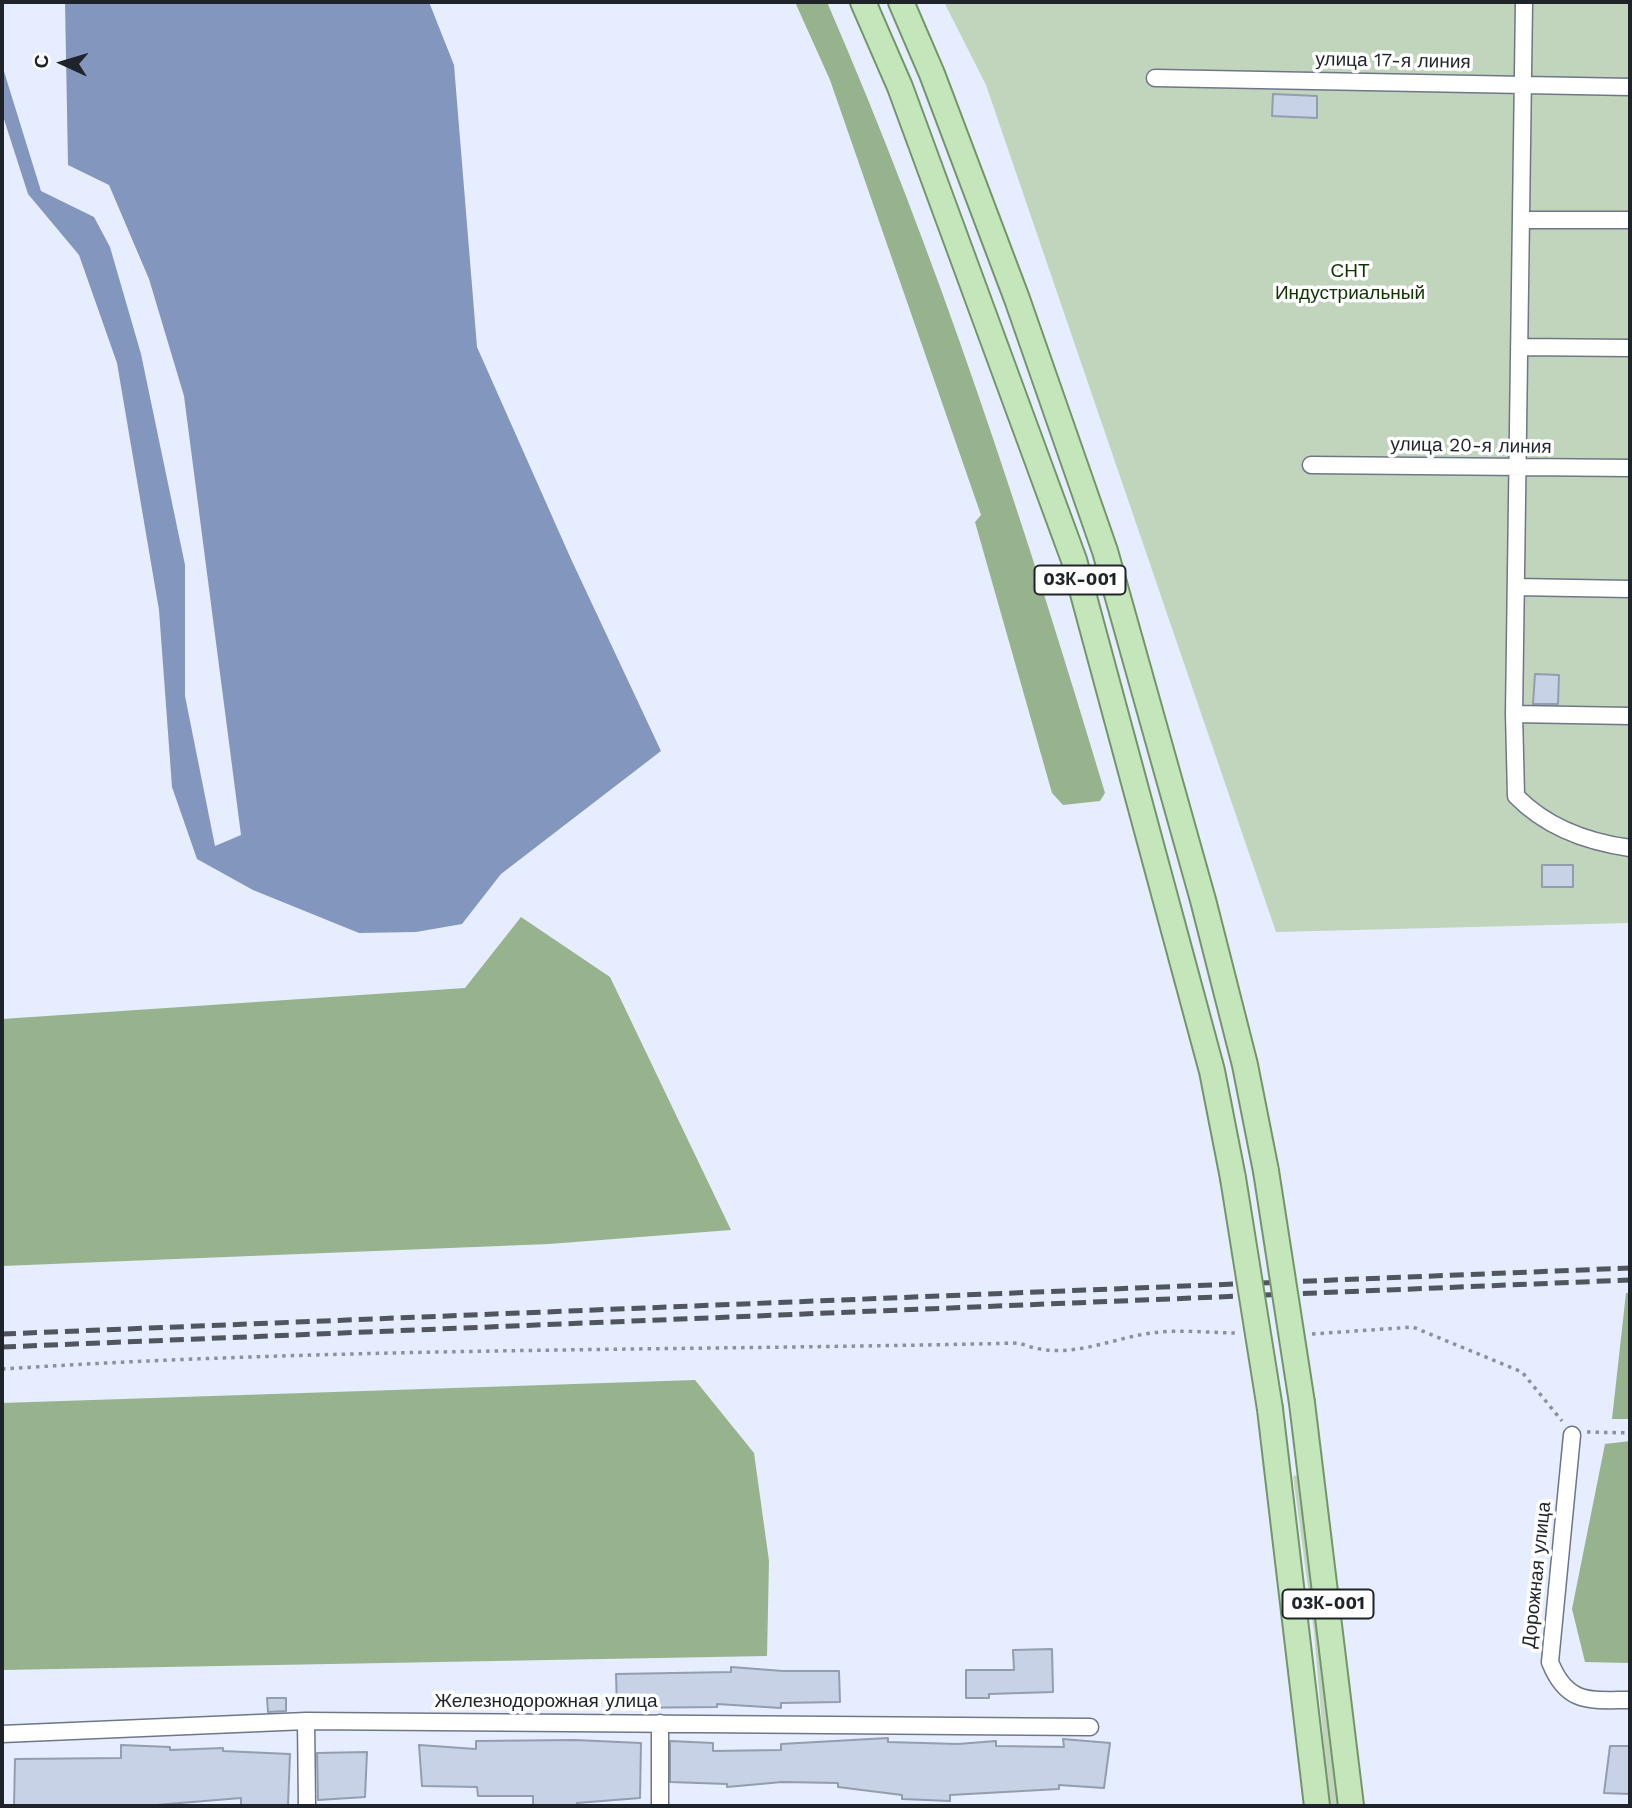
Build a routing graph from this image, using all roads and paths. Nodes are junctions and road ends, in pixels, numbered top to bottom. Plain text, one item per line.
1 (863, 2) edge
2 (901, 2) edge
3 (1524, 2) edge
4 (1155, 78) dead end
5 (1522, 84) junction
6 (1630, 87) edge
7 (1521, 220) junction
8 (1630, 220) edge
9 (1519, 347) junction
10 (1630, 348) edge
11 (1311, 465) dead end
12 (1517, 467) junction
13 (1630, 468) edge
14 (1516, 587) junction
15 (1630, 589) edge
16 (1514, 713) junction
17 (1630, 716) edge
18 (1630, 848) edge
19 (1250, 1333) dead end
20 (1303, 1334) dead end
21 (2, 1369) edge
22 (1630, 1433) edge
23 (1572, 1435) junction
24 (1630, 1700) edge
25 (306, 1721) junction
26 (660, 1723) junction
27 (1090, 1727) dead end
28 (2, 1734) edge
29 (307, 1806) edge
30 (660, 1806) edge
31 (1317, 1806) edge
32 (1351, 1806) edge

1 - 31 main road, 03К-001, bridge
2 - 32 main road, 03К-001, bridge
3 - 5 street
4 - 5 street, улица 17-я линия
5 - 6 street, улица 17-я линия
5 - 7 street
7 - 8 street
7 - 9 street
9 - 10 street
9 - 12 street
11 - 12 street, улица 20-я линия
12 - 13 street, улица 20-я линия
12 - 14 street
14 - 15 street
14 - 16 street
16 - 17 street
16 - 18 street
19 - 21 path
20 - 23 path
22 - 23 path
23 - 24 street, Дорожная улица
25 - 26 street, Железнодорожная улица
25 - 28 street, Железнодорожная улица
25 - 29 street
26 - 27 street, Железнодорожная улица
26 - 30 street

